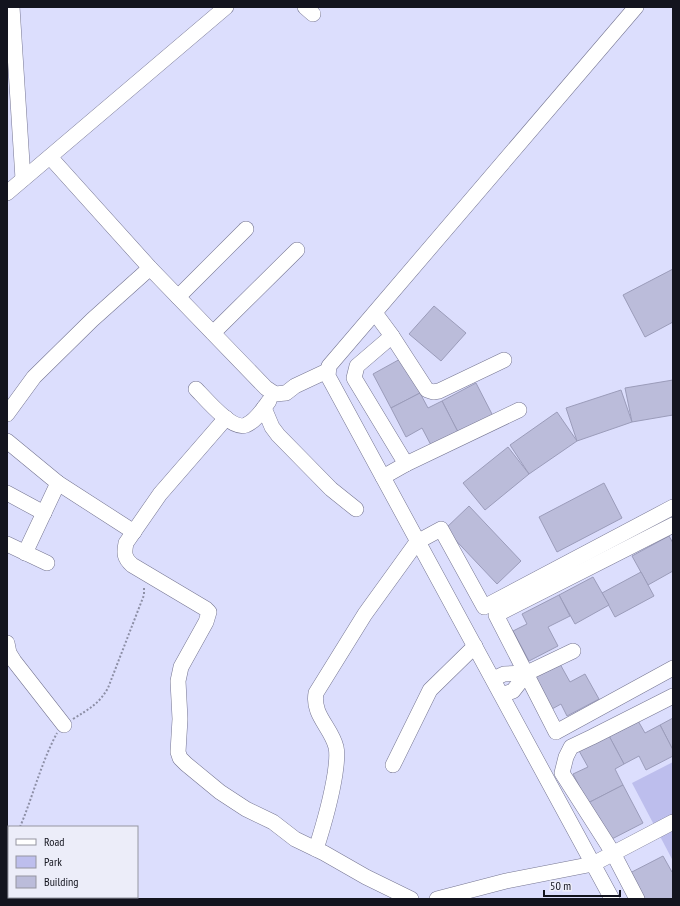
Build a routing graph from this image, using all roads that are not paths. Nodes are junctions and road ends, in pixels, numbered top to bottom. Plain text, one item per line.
1 (12, 7) edge
2 (226, 7) edge
3 (636, 7) edge
4 (50, 157) junction
5 (23, 179) junction
6 (7, 193) edge
7 (246, 229) dead end
8 (297, 250) dead end
9 (150, 268) junction
10 (178, 296) junction
11 (374, 312) junction
12 (213, 333) junction
13 (392, 336) junction
14 (504, 360) dead end
15 (327, 371) junction
16 (196, 389) dead end
17 (275, 394) junction
18 (264, 408) junction
19 (519, 410) dead end
20 (8, 412) edge
21 (226, 418) junction
22 (7, 441) edge
23 (406, 464) junction
24 (382, 477) junction
25 (58, 483) junction
26 (7, 492) edge
27 (673, 508) edge
28 (356, 509) dead end
29 (44, 514) junction
30 (673, 525) edge
31 (134, 532) junction
32 (417, 542) junction
33 (7, 544) edge
34 (25, 553) junction
35 (47, 563) dead end
36 (7, 643) edge
37 (474, 646) junction
38 (573, 651) dead end
39 (673, 668) edge
40 (526, 672) junction
41 (493, 679) junction
42 (502, 695) junction
43 (673, 696) edge
44 (64, 725) road end
45 (393, 765) dead end
46 (673, 822) edge
47 (316, 849) junction
48 (613, 853) junction
49 (593, 864) junction
50 (410, 899) edge
51 (437, 899) edge
52 (612, 899) edge
53 (636, 899) edge

1 - 5 street
2 - 4 street
3 - 11 street
4 - 5 street
4 - 9 street
5 - 6 street
7 - 10 street
8 - 12 street
9 - 10 street
9 - 20 street
10 - 12 street
11 - 13 street
11 - 15 street
12 - 17 street
13 - 14 street
13 - 23 street
15 - 17 street
15 - 24 street
16 - 21 street
17 - 18 street
18 - 21 street
18 - 28 street
19 - 23 street
21 - 31 street
22 - 25 street
23 - 24 street
24 - 32 street
25 - 29 street
25 - 31 street
26 - 29 street
27 - 32 street
29 - 34 street
30 - 40 street
31 - 47 street
32 - 37 street
32 - 47 street
33 - 34 street
34 - 35 street
36 - 44 street
37 - 41 street
37 - 45 street
38 - 40 street
39 - 40 street
40 - 41 street
40 - 42 street
41 - 42 street
42 - 49 street
43 - 48 street
46 - 48 street
47 - 50 street
48 - 49 street
48 - 53 street
49 - 51 street
49 - 52 street

